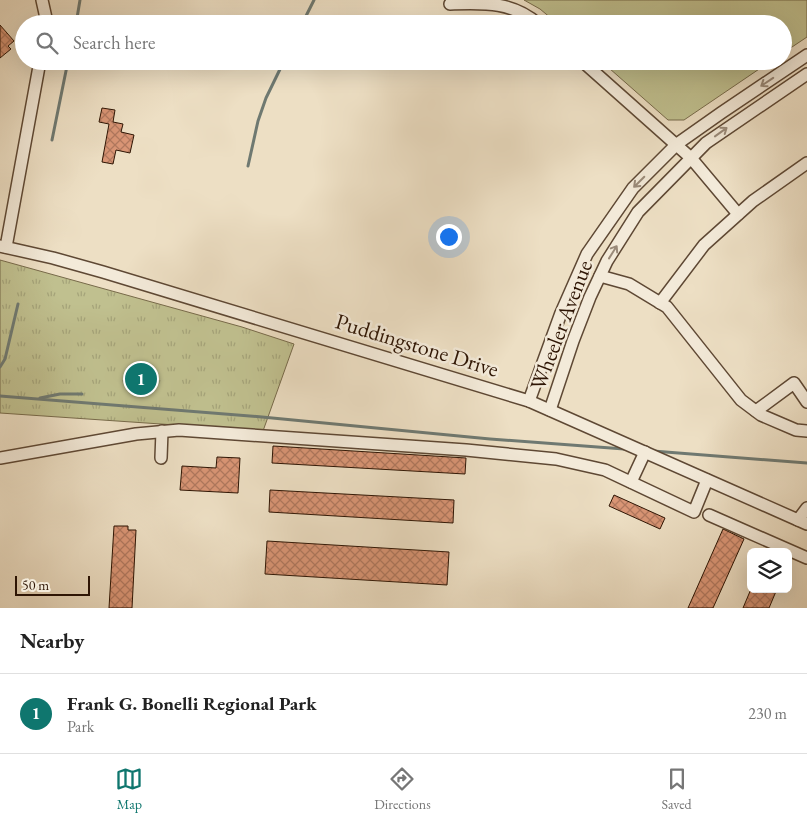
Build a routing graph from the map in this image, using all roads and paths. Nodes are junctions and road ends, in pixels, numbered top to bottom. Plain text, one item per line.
1 (42, 0) edge
2 (450, 4) dead end
3 (45, 15) edge
4 (525, 15) edge
5 (807, 55) edge
6 (792, 65) edge
7 (38, 70) edge
8 (592, 70) edge
9 (785, 70) edge
10 (807, 74) edge
11 (678, 144) junction
12 (691, 158) junction
13 (807, 163) edge
14 (738, 214) junction
15 (3, 247) edge
16 (600, 276) junction
17 (660, 303) junction
18 (528, 401) junction
19 (807, 402) edge
20 (550, 410) junction
21 (756, 411) junction
22 (162, 431) junction
23 (807, 431) edge
24 (645, 452) junction
25 (0, 458) edge
26 (161, 458) dead end
27 (707, 480) junction
28 (632, 482) junction
29 (807, 508) edge
30 (709, 515) dead end
31 (802, 522) edge
32 (807, 558) edge

1 - 3 street
2 - 4 street
5 -> 6 street, Wheeler Avenue
7 - 15 street
8 - 11 street
9 -> 11 street, Wheeler Avenue
12 -> 10 street, Wheeler Avenue
11 - 12 street
11 -> 18 street, Wheeler Avenue
12 - 14 street
16 -> 12 street, Wheeler Avenue
13 - 14 street
14 - 17 street
15 - 18 street, Puddingstone Drive
16 - 17 street
16 - 20 street, Wheeler Avenue
17 - 21 street
18 - 20 street, Puddingstone Drive
19 - 21 street
20 - 24 street, Puddingstone Drive
21 - 23 street
22 - 25 street
22 - 26 street
22 - 28 street
24 - 27 street, Puddingstone Drive
24 - 28 street
27 - 28 street
27 - 31 street, Puddingstone Drive
29 - 31 street
30 - 32 street

